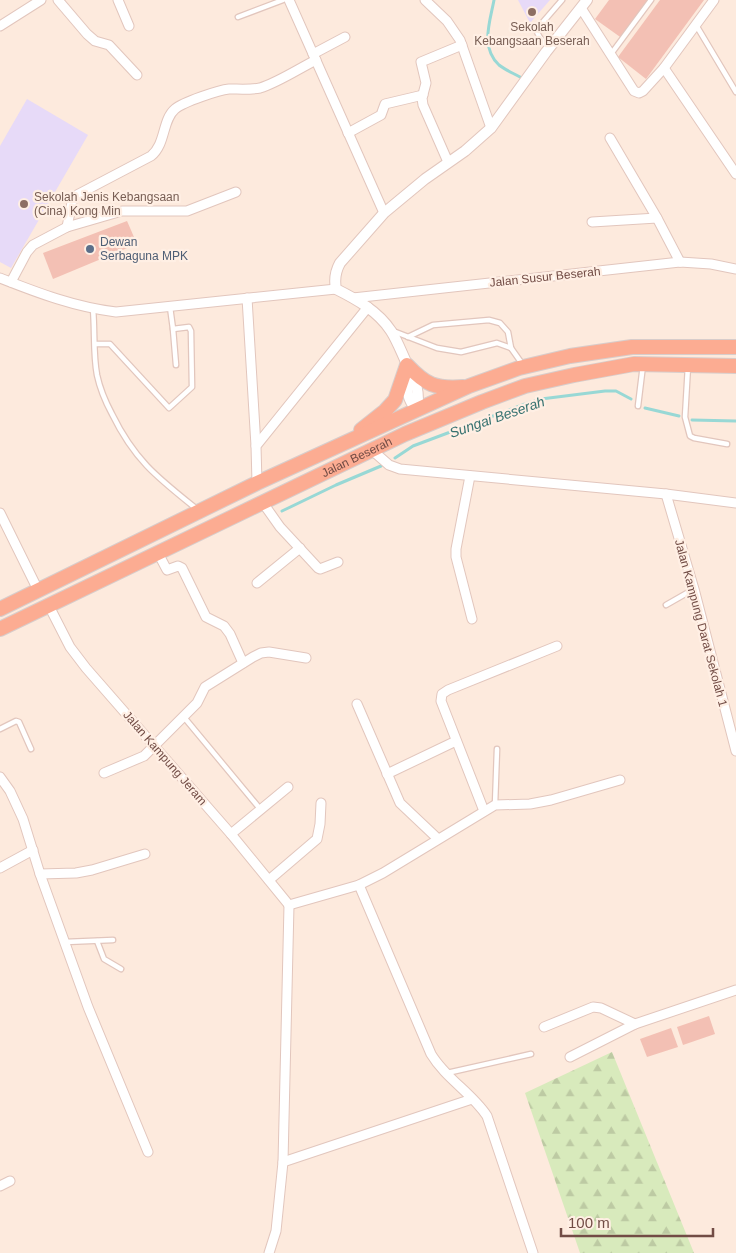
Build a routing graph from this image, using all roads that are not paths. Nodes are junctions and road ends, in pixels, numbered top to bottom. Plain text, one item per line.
1 (41, 0) edge
2 (58, 0) edge
3 (118, 0) edge
4 (283, 0) edge
5 (289, 0) edge
6 (425, 0) edge
7 (562, 0) edge
8 (651, 0) edge
9 (714, 0) edge
10 (584, 4) edge
11 (238, 17) dead end
12 (696, 24) junction
13 (0, 26) edge
14 (129, 26) dead end
15 (345, 37) dead end
16 (462, 45) junction
17 (548, 49) junction
18 (611, 56) junction
19 (314, 57) junction
20 (664, 68) junction
21 (137, 75) dead end
22 (736, 92) edge
23 (424, 95) junction
24 (491, 128) junction
25 (348, 133) junction
26 (610, 138) dead end
27 (448, 162) junction
28 (736, 174) edge
29 (236, 192) dead end
30 (384, 213) junction
31 (657, 218) junction
32 (592, 222) dead end
33 (67, 227) junction
34 (680, 262) junction
35 (736, 269) edge
36 (0, 278) edge
37 (11, 282) junction
38 (336, 289) junction
39 (247, 298) junction
40 (353, 298) junction
41 (170, 307) junction
42 (368, 307) junction
43 (93, 309) junction
44 (173, 329) junction
45 (390, 329) junction
46 (408, 337) junction
47 (96, 344) junction
48 (511, 348) junction
49 (736, 348) edge
50 (176, 365) dead end
51 (407, 365) junction
52 (643, 365) junction
53 (688, 365) junction
54 (524, 366) junction
55 (736, 366) edge
56 (469, 386) junction
57 (638, 406) dead end
58 (417, 410) junction
59 (438, 420) junction
60 (405, 434) junction
61 (342, 444) junction
62 (727, 444) dead end
63 (256, 446) junction
64 (373, 451) junction
65 (470, 476) junction
66 (257, 483) junction
67 (666, 494) junction
68 (263, 503) junction
69 (736, 503) edge
70 (199, 510) junction
71 (0, 513) edge
72 (300, 548) junction
73 (158, 553) junction
74 (338, 562) dead end
75 (257, 583) dead end
76 (694, 589) junction
77 (38, 590) junction
78 (666, 605) dead end
79 (49, 606) junction
80 (0, 609) edge
81 (472, 619) dead end
82 (0, 629) edge
83 (558, 646) dead end
84 (306, 658) dead end
85 (244, 663) junction
86 (357, 704) dead end
87 (183, 716) junction
88 (0, 729) edge
89 (456, 741) junction
90 (155, 746) junction
91 (497, 748) dead end
92 (31, 750) dead end
93 (736, 751) edge
94 (104, 773) dead end
95 (387, 774) junction
96 (0, 777) edge
97 (620, 780) dead end
98 (288, 787) dead end
99 (321, 803) dead end
100 (495, 805) junction
101 (260, 810) junction
102 (484, 811) junction
103 (231, 834) junction
104 (438, 838) junction
105 (33, 850) junction
106 (145, 854) dead end
107 (0, 868) edge
108 (40, 874) junction
109 (268, 880) junction
110 (359, 885) junction
111 (289, 905) junction
112 (113, 940) dead end
113 (97, 941) junction
114 (65, 942) junction
115 (120, 969) dead end
116 (736, 990) edge
117 (635, 1024) junction
118 (544, 1027) dead end
119 (531, 1054) dead end
120 (570, 1057) dead end
121 (445, 1074) junction
122 (472, 1099) junction
123 (148, 1152) dead end
124 (282, 1162) junction
125 (10, 1181) dead end
126 (0, 1186) edge
127 (269, 1253) edge
128 (533, 1253) edge

1 - 13 street
2 - 21 street
3 - 14 street
4 - 11 lane
5 - 19 street
6 - 16 street
7 - 17 lane
8 - 18 lane
9 - 12 street
10 - 17 street
10 - 18 street
12 - 20 street
12 - 22 lane
15 - 19 street
16 - 23 street
16 - 24 street
17 - 24 street
18 - 20 street
19 - 25 street
19 - 33 street
20 - 28 street
23 - 25 street
23 - 27 street
24 - 27 street
25 - 30 street
26 - 31 street
27 - 30 street
29 - 33 street
30 - 38 street
31 - 32 street
31 - 34 street
33 - 37 street
34 - 35 street, Jalan Susur Beserah
34 - 40 street, Jalan Susur Beserah
36 - 37 street
37 - 43 street
38 - 39 street
38 - 40 street
39 - 41 street
39 - 63 street
40 - 42 street
41 - 43 street
41 - 44 lane
42 - 45 street
42 - 63 street
43 - 47 lane
44 - 47 lane
44 - 50 lane
45 - 46 lane
45 - 51 street
46 - 48 lane
46 - 48 lane
47 - 70 lane
48 - 54 lane
49 - 54 highway, Jalan Beserah
51 - 56 highway
51 - 58 street
51 - 61 highway
52 - 53 highway, Jalan Beserah
52 - 57 lane
52 - 59 highway, Jalan Beserah
53 - 55 highway, Jalan Beserah
53 - 62 lane
54 - 56 highway, Jalan Beserah
56 - 58 highway, Jalan Beserah
58 - 59 highway
58 - 60 highway
58 - 61 highway, Jalan Beserah
59 - 60 highway, Jalan Beserah
60 - 64 highway, Jalan Beserah
61 - 66 highway, Jalan Beserah
63 - 66 street
64 - 65 street
64 - 68 highway, Jalan Beserah
65 - 67 street
65 - 81 street
66 - 70 highway, Jalan Beserah
67 - 69 street
67 - 76 street, Jalan Kampung Darat Sekolah 1
68 - 72 street
68 - 73 highway, Jalan Beserah
70 - 77 highway, Jalan Beserah
71 - 77 street
72 - 74 street
72 - 75 street
73 - 79 highway, Jalan Beserah
73 - 85 street
76 - 78 lane
76 - 93 street, Jalan Kampung Darat Sekolah 1
77 - 80 highway, Jalan Beserah
79 - 82 highway, Jalan Beserah
79 - 90 street, Jalan Kampung Jeram
83 - 89 street
84 - 85 street
85 - 87 street
86 - 95 street
87 - 90 street
87 - 101 lane
88 - 92 lane
89 - 95 street
89 - 102 street
90 - 94 street
90 - 103 street, Jalan Kampung Jeram
91 - 100 lane
95 - 104 street
96 - 105 street
97 - 100 street
98 - 101 street
99 - 109 street
100 - 102 street
101 - 103 street
102 - 104 street
103 - 109 street, Jalan Kampung Jeram
104 - 110 street
105 - 107 street
105 - 108 street
106 - 108 street
108 - 114 street
109 - 111 street, Jalan Kampung Jeram
110 - 111 street
110 - 121 street
111 - 124 street
112 - 113 lane
113 - 114 lane
113 - 115 lane
114 - 123 street
116 - 117 street
117 - 118 street
117 - 120 street
119 - 121 lane
121 - 122 street
122 - 124 street
122 - 128 street
124 - 127 street
125 - 126 street

